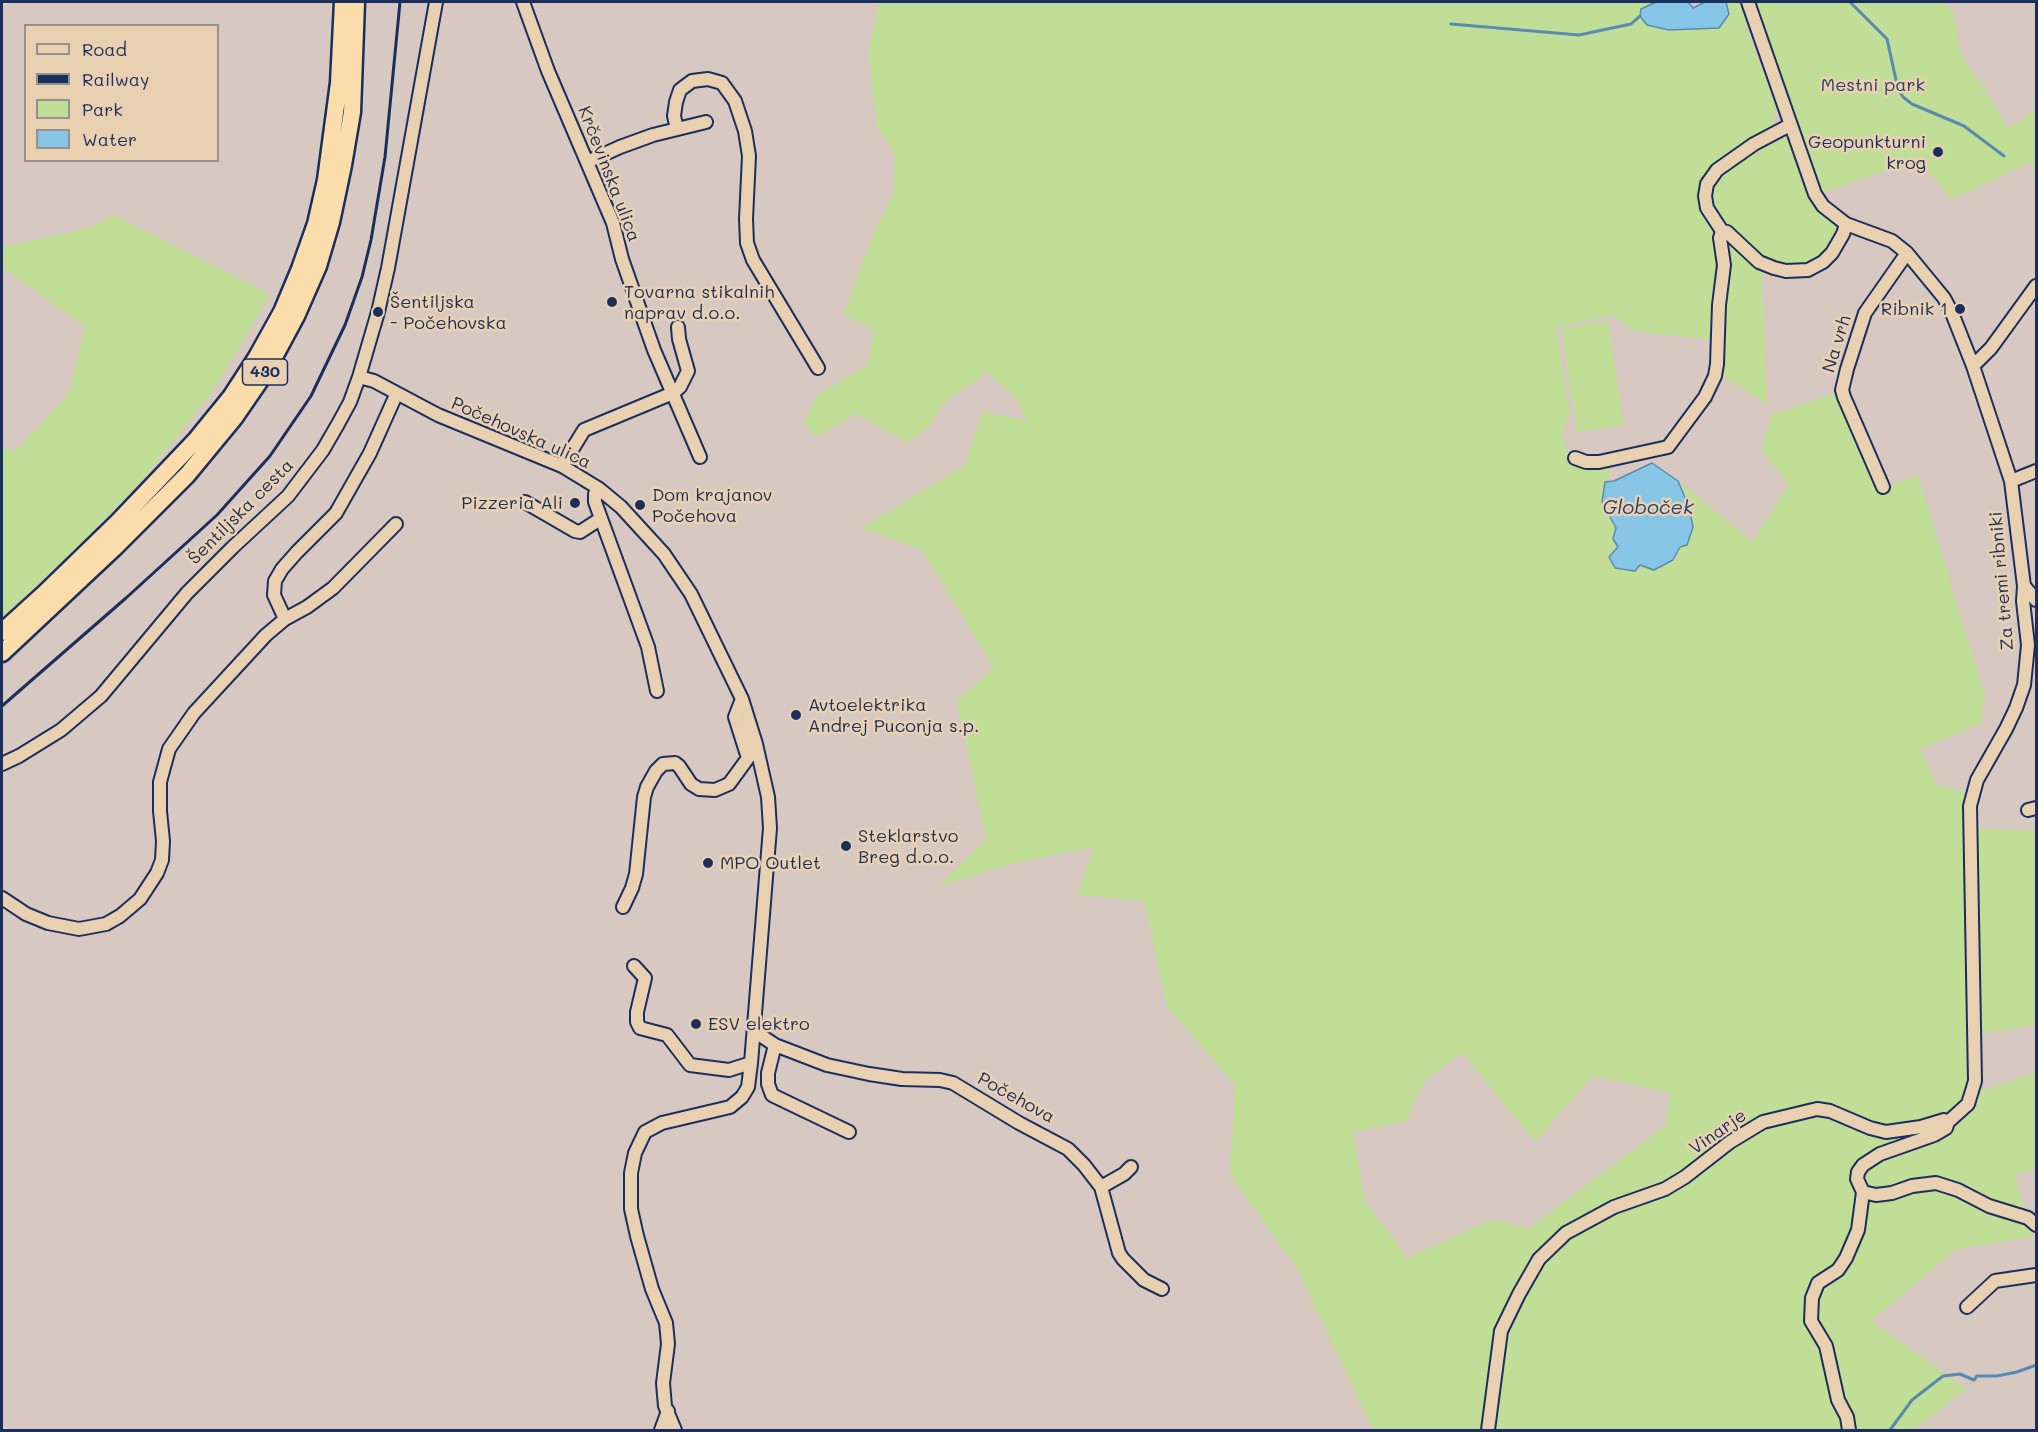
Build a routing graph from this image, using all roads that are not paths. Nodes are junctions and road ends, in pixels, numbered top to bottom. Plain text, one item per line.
1 (343, 2) edge
2 (356, 2) edge
3 (436, 2) edge
4 (523, 2) edge
5 (1748, 2) edge
6 (706, 123) dead end
7 (1790, 125) junction
8 (677, 129) junction
9 (587, 162) junction
10 (1846, 224) junction
11 (1722, 231) junction
12 (1907, 253) junction
13 (2037, 286) edge
14 (678, 327) dead end
15 (1973, 366) junction
16 (818, 368) dead end
17 (359, 377) junction
18 (673, 393) junction
19 (396, 395) junction
20 (700, 457) dead end
21 (1575, 458) dead end
22 (562, 466) junction
23 (2037, 471) edge
24 (2011, 481) junction
25 (1883, 487) dead end
26 (598, 488) junction
27 (525, 502) dead end
28 (600, 519) junction
29 (396, 524) dead end
30 (2024, 586) junction
31 (2037, 600) edge
32 (285, 619) junction
33 (2, 632) edge
34 (2, 653) edge
35 (657, 691) dead end
36 (742, 699) junction
37 (2, 764) edge
38 (2, 898) edge
39 (623, 907) dead end
40 (634, 966) dead end
41 (766, 1039) junction
42 (752, 1063) junction
43 (1948, 1122) junction
44 (849, 1131) dead end
45 (1131, 1167) dead end
46 (1101, 1187) junction
47 (1863, 1192) junction
48 (2037, 1226) edge
49 (2037, 1275) edge
50 (1162, 1289) dead end
51 (1966, 1307) dead end
52 (668, 1411) junction
53 (660, 1431) edge
54 (675, 1431) edge
55 (1488, 1431) edge
56 (1849, 1431) edge

1 - 33 highway, 430
2 - 34 highway, 430
3 - 17 street, Šentiljska cesta
4 - 9 street, Krčevinska ulica
5 - 7 street, Za tremi ribniki
6 - 8 street
7 - 10 street, Za tremi ribniki
7 - 11 street
8 - 9 street
8 - 16 street
9 - 18 street, Krčevinska ulica
10 - 11 street
10 - 12 street, Za tremi ribniki
11 - 21 street
12 - 15 street, Za tremi ribniki
12 - 25 street, Na vrh
13 - 15 street
14 - 18 street
15 - 24 street, Za tremi ribniki
17 - 19 street, Počehovska ulica
17 - 37 street, Šentiljska cesta
18 - 20 street, Krčevinska ulica
18 - 22 street
19 - 22 street, Počehovska ulica
19 - 32 street
22 - 26 street, Počehovska ulica
23 - 24 street
24 - 30 street, Za tremi ribniki
26 - 28 street
26 - 36 street, Počehovska ulica
27 - 28 street
28 - 35 street
29 - 32 street
30 - 31 street
30 - 43 street, Za tremi ribniki
32 - 38 street
36 - 39 street
36 - 41 street, Počehovska ulica
40 - 42 street
41 - 42 street, Počehovska ulica
41 - 44 street
41 - 46 street, Počehova
42 - 52 street, Počehovska ulica
43 - 47 street
43 - 55 street, Vinarje
45 - 46 street
46 - 50 street, Počehova
47 - 48 street
47 - 56 street
49 - 51 street
52 - 53 street
52 - 54 street, Počehovska ulica

